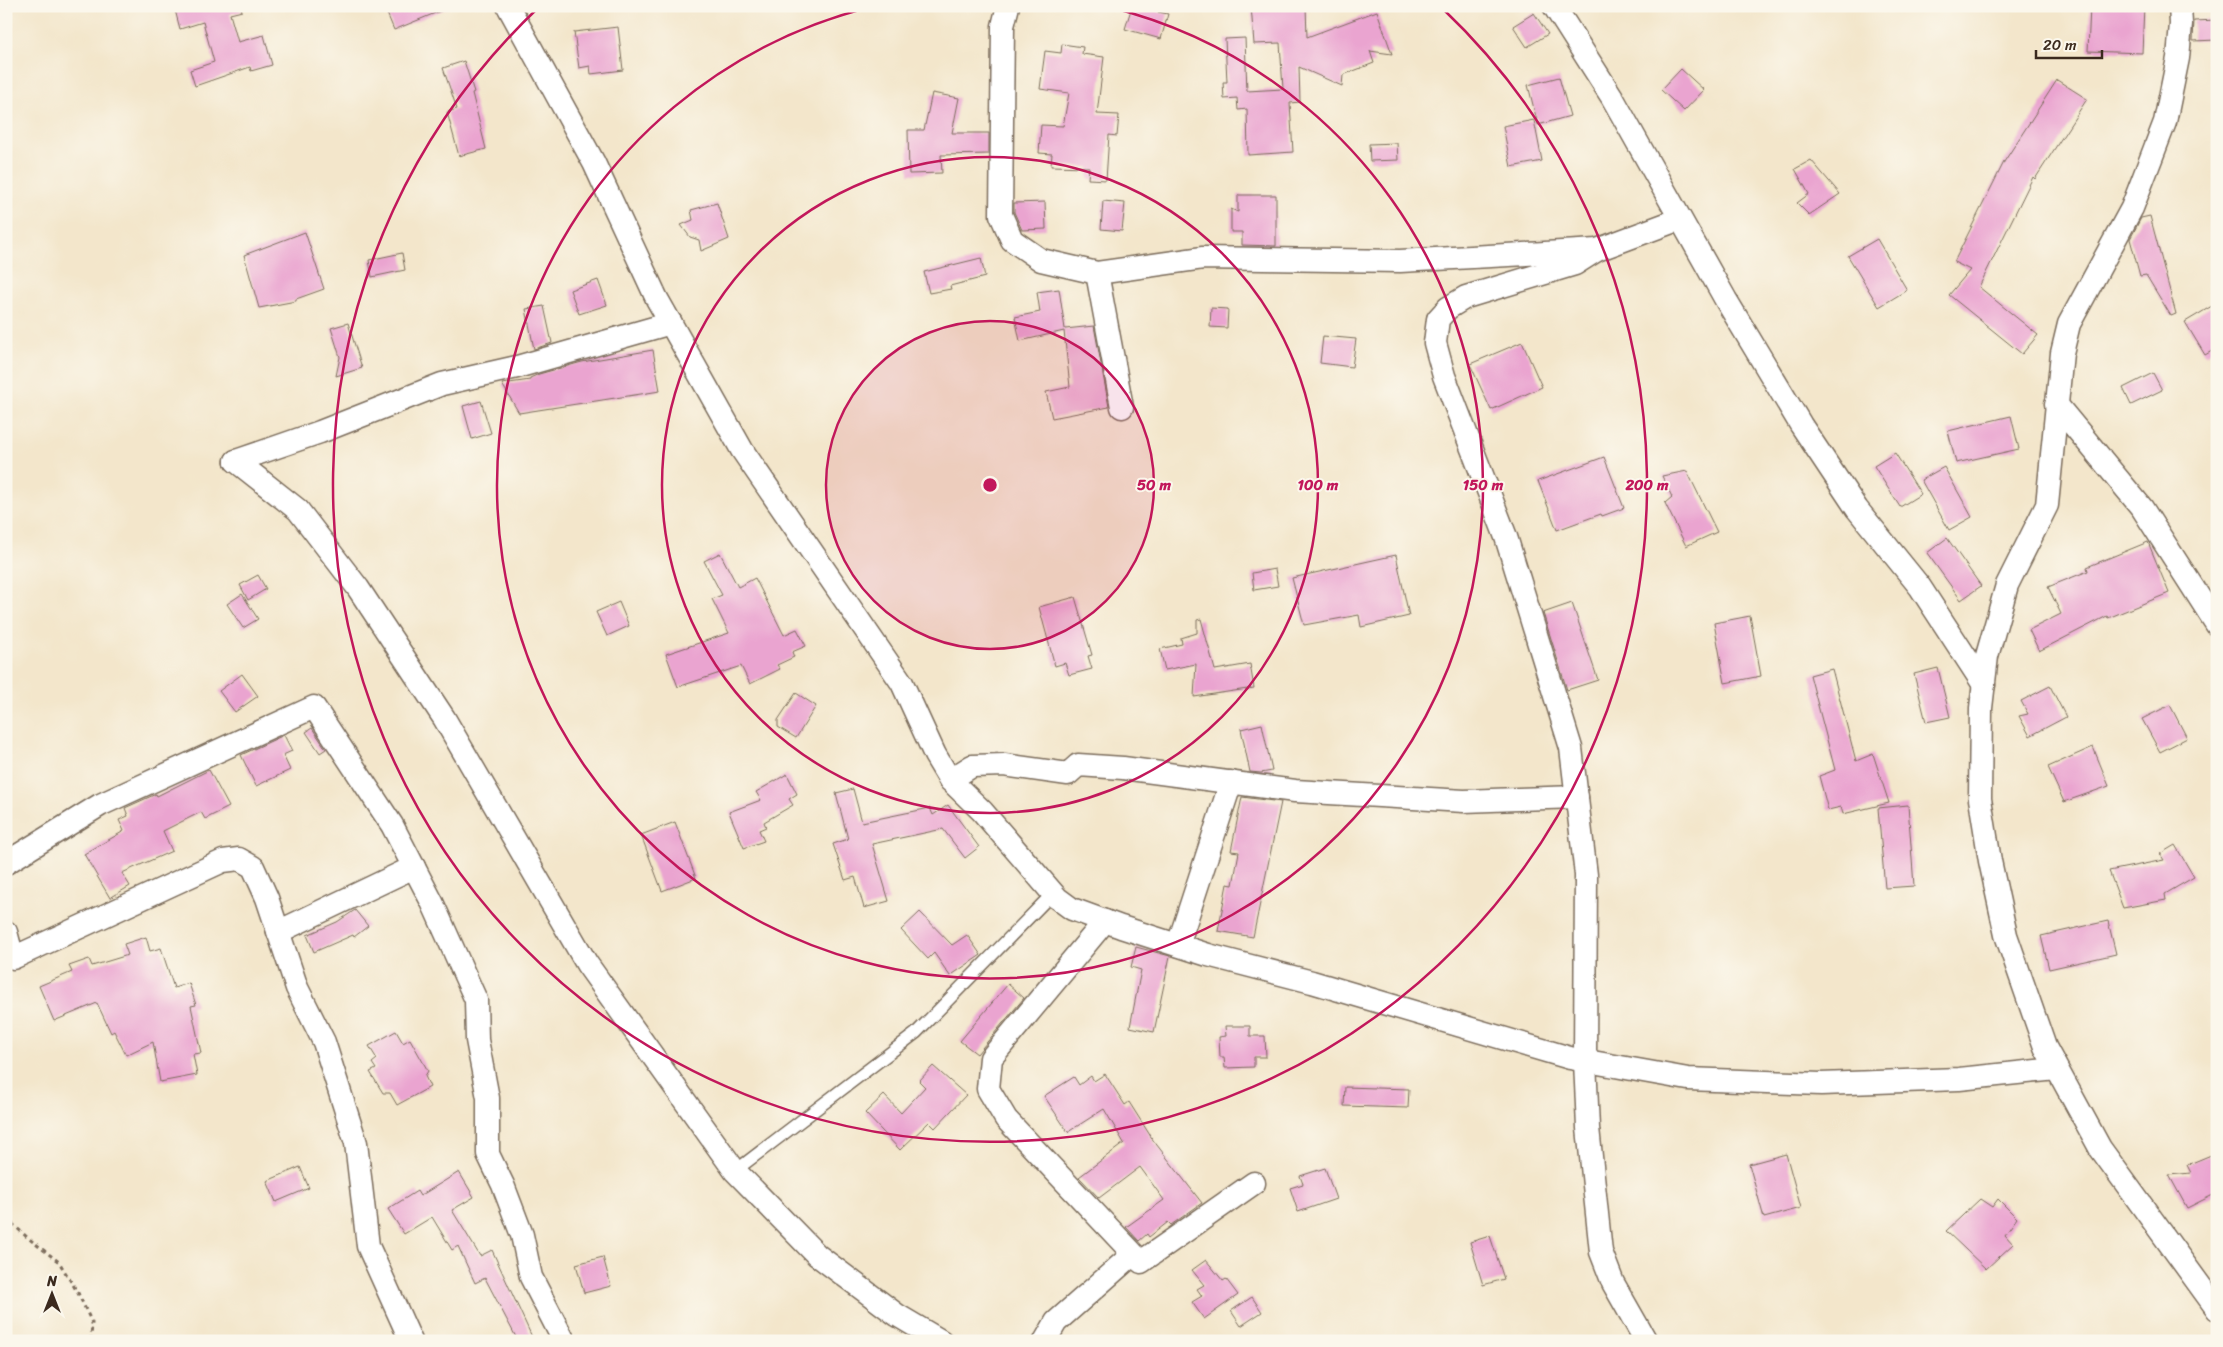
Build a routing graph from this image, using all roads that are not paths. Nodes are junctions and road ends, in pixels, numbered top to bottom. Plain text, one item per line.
1 (508, 6) edge
2 (1008, 6) edge
3 (1554, 6) edge
4 (2180, 6) edge
5 (1680, 218) junction
6 (1597, 250) junction
7 (1097, 273) junction
8 (671, 323) junction
9 (2056, 404) junction
10 (1122, 407) dead end
11 (2217, 625) edge
12 (1984, 685) junction
13 (950, 780) junction
14 (1231, 782) junction
15 (1577, 797) junction
16 (6, 863) edge
17 (414, 867) junction
18 (1053, 893) junction
19 (1105, 922) junction
20 (6, 932) edge
21 (278, 932) junction
22 (1178, 945) junction
23 (1585, 1061) junction
24 (2056, 1069) junction
25 (735, 1171) junction
26 (1254, 1183) dead end
27 (1132, 1255) junction
28 (2217, 1309) edge
29 (411, 1341) edge
30 (564, 1341) edge
31 (941, 1341) edge
32 (1044, 1341) edge
33 (1646, 1341) edge

1 - 8 street
2 - 7 street
3 - 5 street
4 - 9 street
5 - 6 street
5 - 12 street
6 - 7 street
6 - 15 street
7 - 10 street
8 - 13 street
8 - 25 street
9 - 11 street
9 - 12 street
12 - 24 street
13 - 14 street
13 - 18 street
14 - 15 street
14 - 22 street
15 - 23 street
16 - 17 street
17 - 21 street
17 - 30 street
18 - 19 street
18 - 25 lane
19 - 22 street
19 - 27 street
20 - 21 street
21 - 29 street
22 - 23 street
23 - 24 street
23 - 33 street
24 - 28 street
25 - 31 street
26 - 27 street
27 - 32 street

